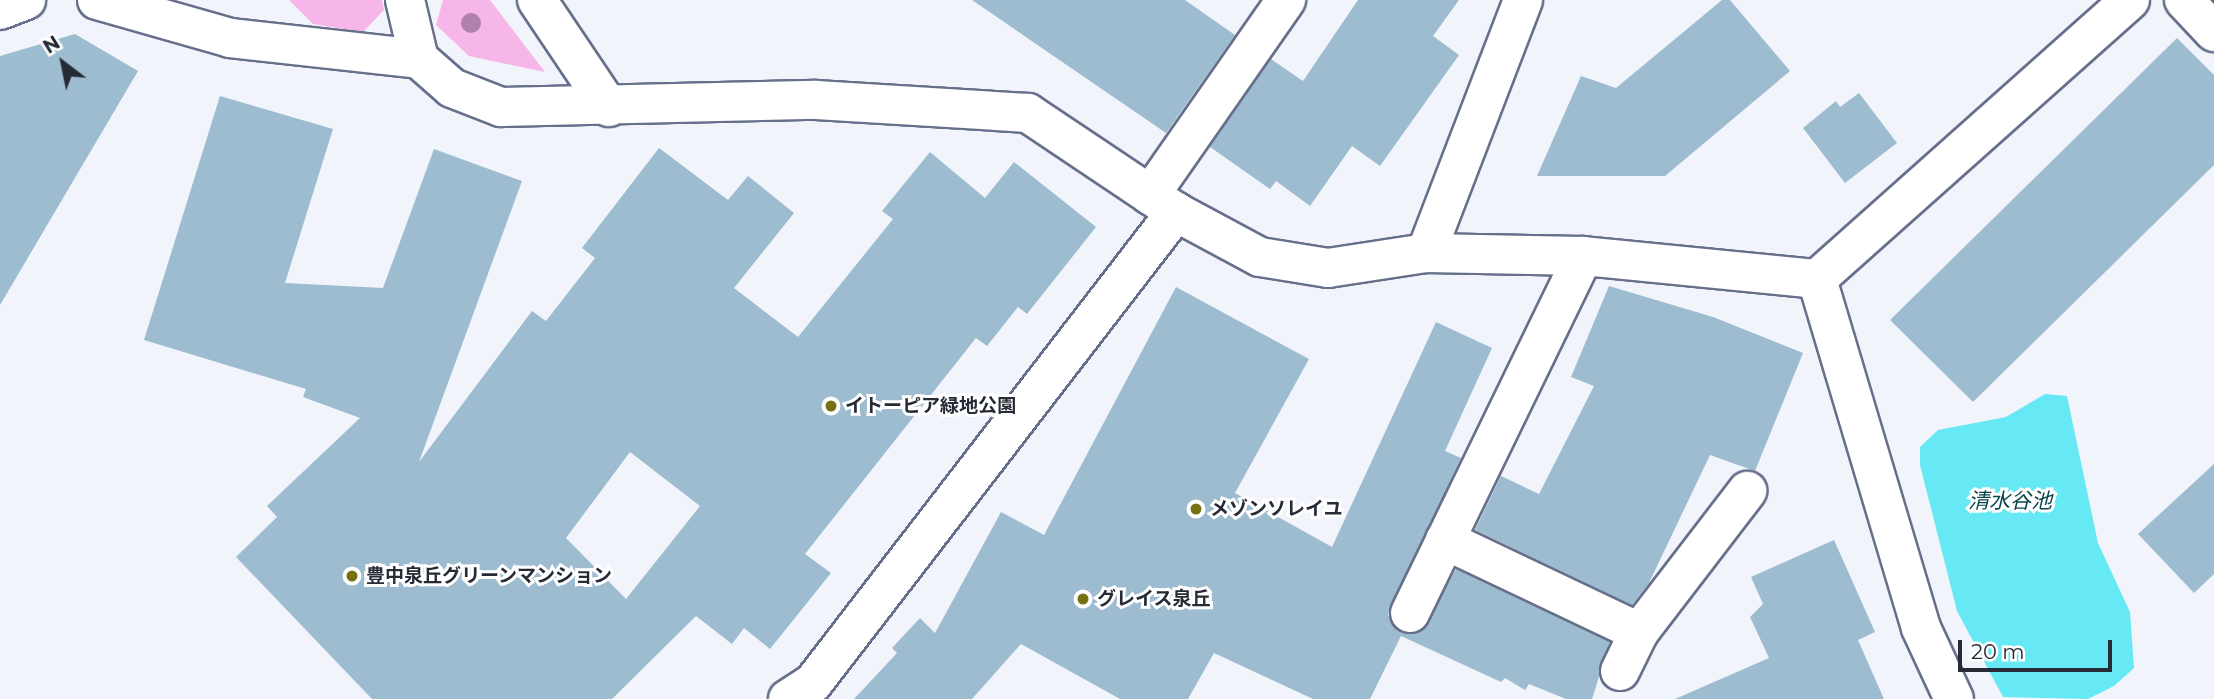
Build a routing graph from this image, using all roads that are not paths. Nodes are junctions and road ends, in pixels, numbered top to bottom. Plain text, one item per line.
1 (26, 0) edge
2 (97, 0) edge
3 (405, 0) edge
4 (537, 0) edge
5 (1286, 0) edge
6 (1523, 0) edge
7 (2130, 0) edge
8 (2184, 0) edge
9 (0, 10) edge
10 (2214, 32) edge
11 (419, 59) junction
12 (609, 107) junction
13 (1163, 203) junction
14 (1426, 254) junction
15 (1583, 256) junction
16 (1816, 279) junction
17 (1747, 491) dead end
18 (1445, 540) junction
19 (1410, 614) dead end
20 (1639, 632) junction
21 (1620, 671) dead end
22 (810, 694) edge
23 (1954, 699) edge

1 - 9 street
2 - 11 street
3 - 11 street
4 - 12 street
5 - 13 street
6 - 14 street
7 - 16 street
8 - 10 street
11 - 12 street
12 - 13 street
13 - 14 street
13 - 22 street
14 - 15 street
15 - 16 street
15 - 18 street
16 - 23 street
17 - 20 street
18 - 19 street
18 - 20 street
20 - 21 street

